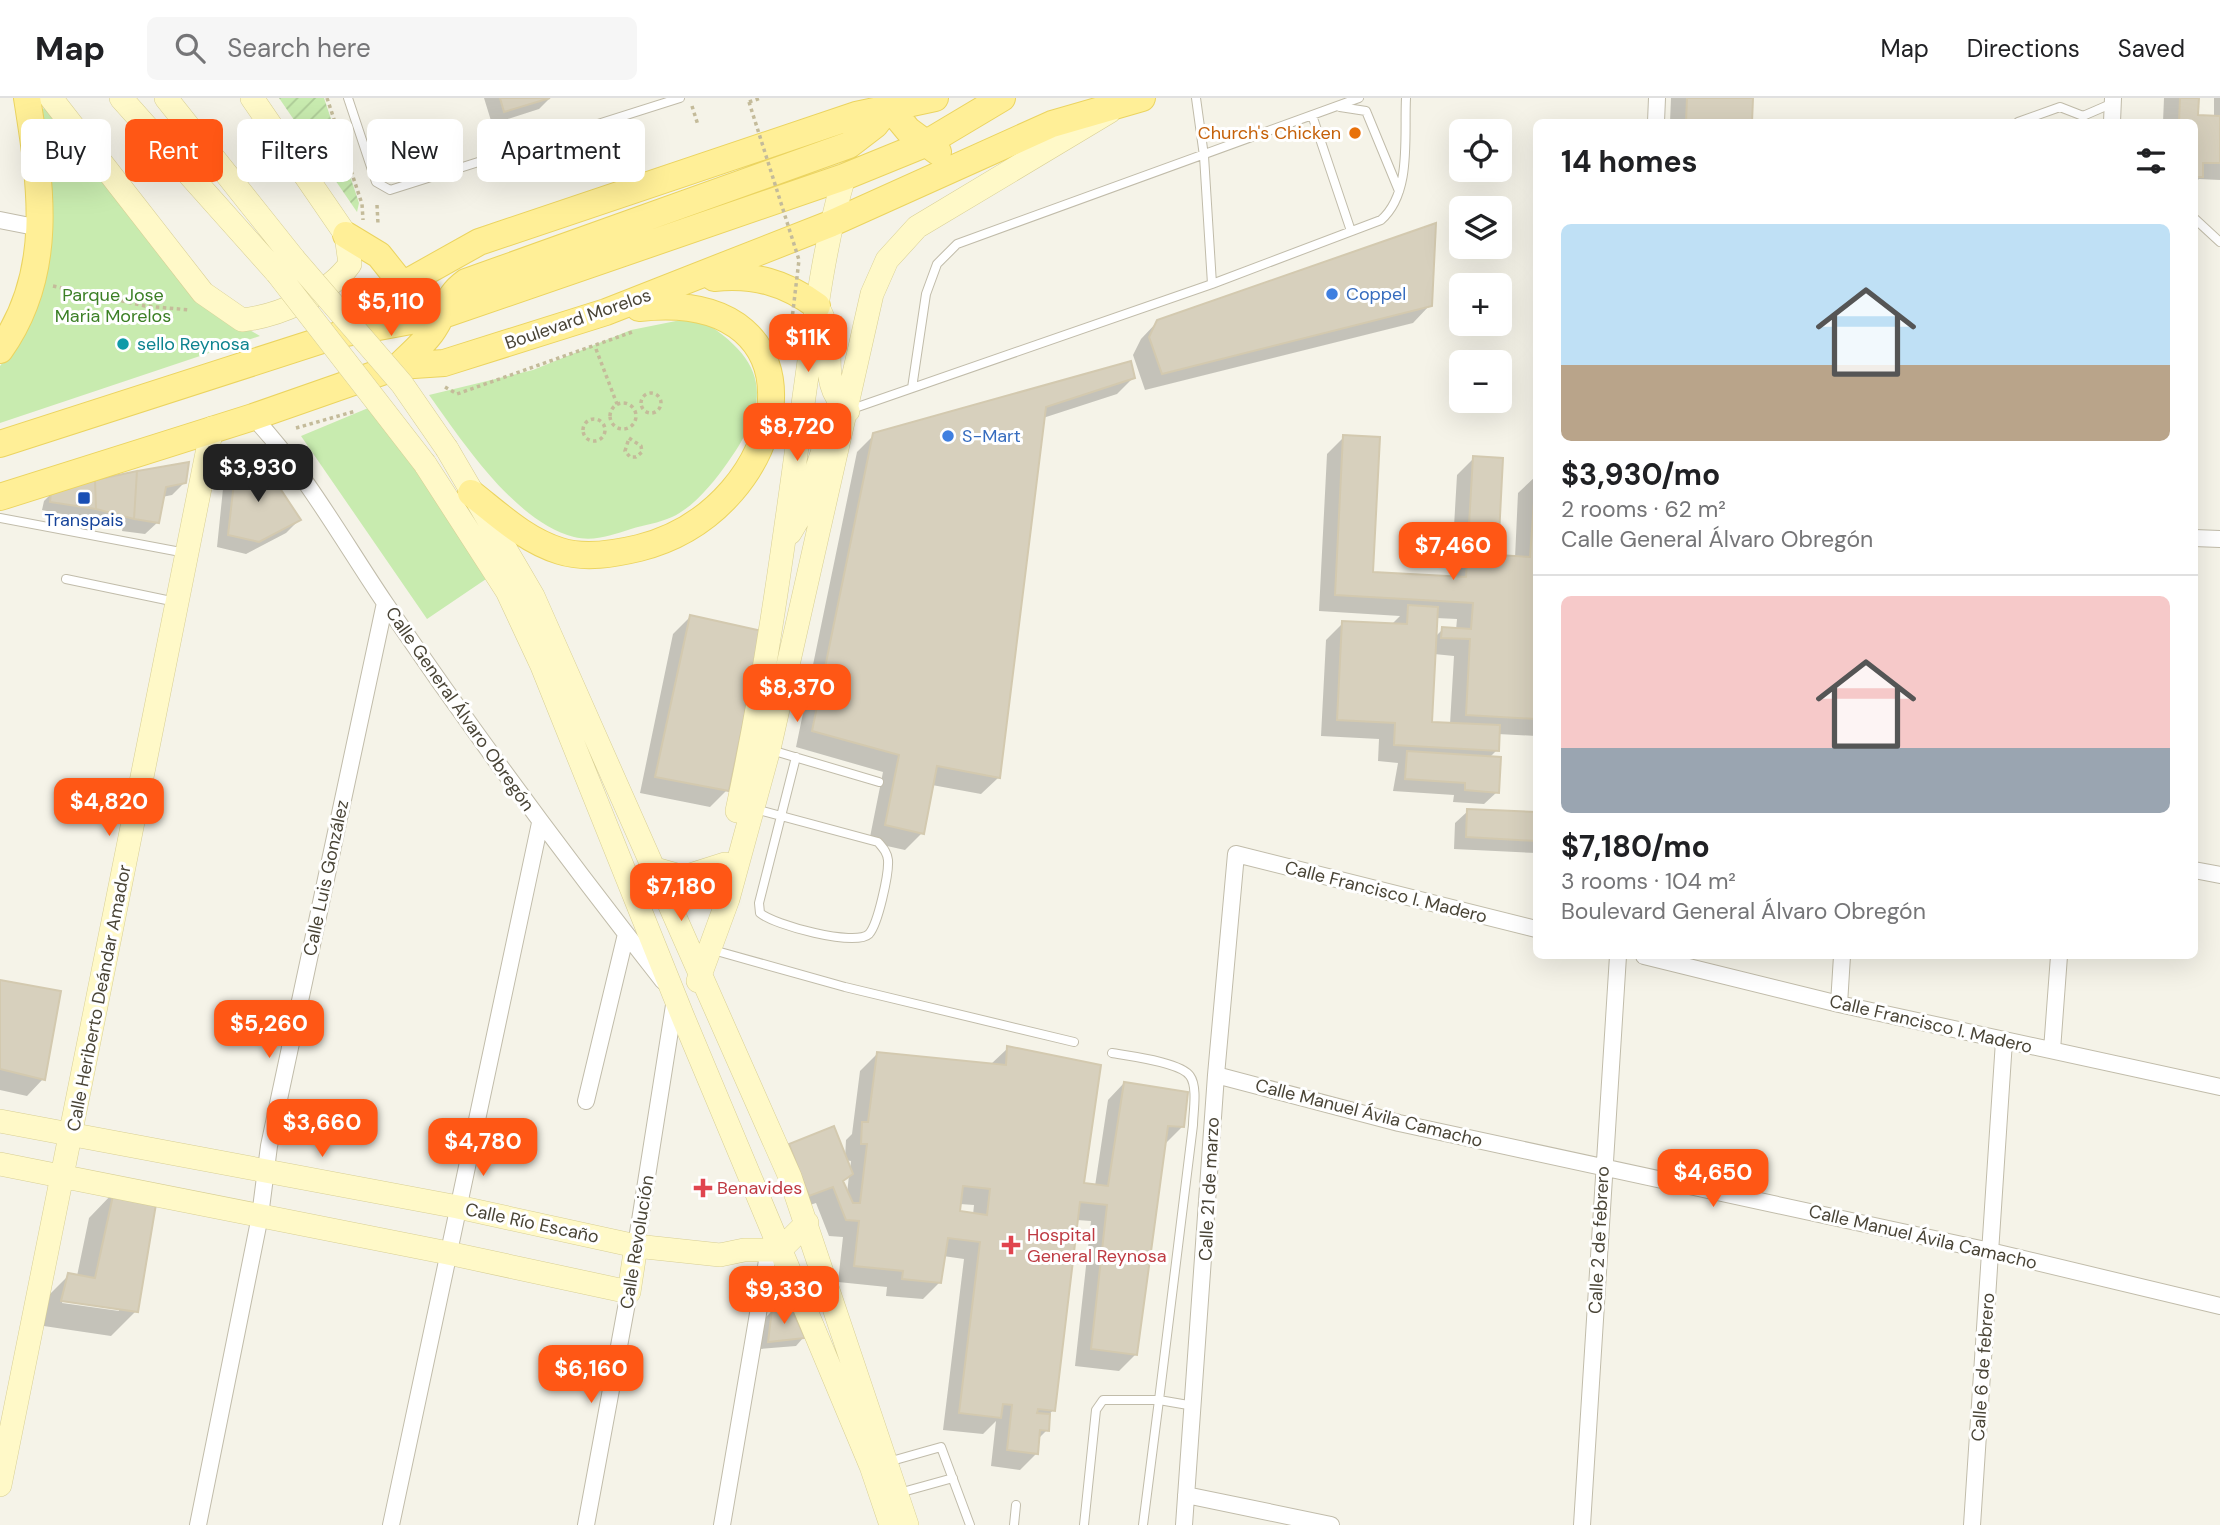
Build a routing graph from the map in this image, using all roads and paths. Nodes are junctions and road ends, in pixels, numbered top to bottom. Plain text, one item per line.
1 (27, 98) edge
2 (51, 98) edge
3 (121, 98) edge
4 (166, 98) edge
5 (252, 98) edge
6 (327, 98) edge
7 (348, 98) edge
8 (680, 98) edge
9 (761, 98) edge
10 (935, 98) edge
11 (1002, 98) edge
12 (1196, 98) edge
13 (1359, 98) edge
14 (1406, 98) edge
15 (1657, 98) edge
16 (2113, 101) edge
17 (1131, 102) edge
18 (888, 103) edge
19 (692, 106) dead end
20 (858, 106) edge
21 (1337, 106) junction
22 (1312, 116) junction
23 (1656, 119) edge
24 (2026, 119) edge
25 (2080, 119) edge
26 (2084, 119) edge
27 (2112, 119) edge
28 (698, 125) dead end
29 (925, 144) junction
30 (849, 145) junction
31 (1204, 156) junction
32 (962, 166) junction
33 (844, 177) junction
34 (1400, 194) junction
35 (377, 205) dead end
36 (0, 220) edge
37 (2198, 222) edge
38 (378, 224) dead end
39 (831, 224) junction
40 (40, 228) junction
41 (354, 229) junction
42 (1351, 231) junction
43 (2220, 242) edge
44 (285, 266) junction
45 (684, 282) junction
46 (44, 284) dead end
47 (404, 284) junction
48 (1212, 284) junction
49 (817, 306) junction
50 (202, 311) dead end
51 (606, 312) junction
52 (443, 315) junction
53 (341, 334) junction
54 (596, 349) dead end
55 (0, 350) edge
56 (788, 354) dead end
57 (399, 366) junction
58 (912, 388) junction
59 (617, 404) junction
60 (640, 407) junction
61 (635, 409) junction
62 (848, 411) junction
63 (253, 417) junction
64 (611, 420) junction
65 (604, 423) junction
66 (212, 428) junction
67 (627, 428) junction
68 (629, 438) junction
69 (0, 444) edge
70 (471, 493) junction
71 (0, 497) edge
72 (0, 518) edge
73 (2198, 538) edge
74 (2220, 539) edge
75 (783, 543) junction
76 (189, 553) junction
77 (66, 579) dead end
78 (179, 603) junction
79 (386, 603) junction
80 (760, 747) junction
81 (796, 757) junction
82 (879, 782) dead end
83 (745, 807) junction
84 (780, 814) junction
85 (540, 823) junction
86 (1236, 854) joint
87 (726, 864) junction
88 (652, 868) junction
89 (2198, 871) edge
90 (2220, 875) edge
91 (1533, 928) edge
92 (626, 934) junction
93 (701, 959) junction
94 (1618, 959) edge
95 (1656, 959) edge
96 (1842, 959) edge
97 (2059, 959) edge
98 (1839, 1003) junction
99 (679, 1007) junction
100 (2004, 1041) junction
101 (1074, 1042) dead end
102 (2052, 1050) junction
103 (1112, 1053) dead end
104 (1216, 1075) junction
105 (2220, 1087) edge
106 (586, 1101) dead end
107 (0, 1121) edge
108 (72, 1132) junction
109 (0, 1164) edge
110 (1604, 1166) junction
111 (268, 1172) junction
112 (63, 1176) junction
113 (458, 1207) junction
114 (260, 1216) junction
115 (807, 1223) junction
116 (636, 1246) junction
117 (774, 1250) junction
118 (1990, 1251) junction
119 (448, 1253) junction
120 (629, 1292) junction
121 (2220, 1306) edge
122 (1159, 1400) junction
123 (1194, 1406) junction
124 (879, 1464) junction
125 (953, 1478) junction
126 (0, 1485) edge
127 (890, 1495) junction
128 (1186, 1495) junction
129 (1016, 1505) dead end
130 (198, 1525) edge
131 (391, 1525) edge
132 (586, 1525) edge
133 (722, 1525) edge
134 (891, 1525) edge
135 (907, 1525) edge
136 (970, 1525) edge
137 (1014, 1525) edge
138 (1084, 1525) edge
139 (1143, 1525) edge
140 (1184, 1525) edge
141 (1331, 1525) edge
142 (1582, 1525) edge
143 (1972, 1525) edge

1 - 40 main road
2 - 41 main road
3 - 44 main road
4 - 44 main road
5 - 41 main road
6 - 41 path
7 - 8 lane
9 - 56 path, bridge
10 - 18 main road
11 - 29 main road
12 - 31 lane
13 - 21 lane
14 - 34 lane
15 - 23 street
16 - 26 lane
16 - 27 street
17 - 32 main road, Boulevard Morelos
17 - 62 main road
18 - 20 main road
18 - 29 main road
18 - 30 main road
19 - 28 path
20 - 30 main road
20 - 47 main road
21 - 22 lane
21 - 34 lane
22 - 31 lane
22 - 42 lane
24 - 25 lane
29 - 32 main road
29 - 33 main road
30 - 33 main road
30 - 52 main road
31 - 48 lane
31 - 58 lane
32 - 39 main road, Boulevard Morelos
33 - 39 main road
33 - 52 main road
34 - 42 lane
35 - 38 path
36 - 40 street
37 - 43 lane
39 - 45 main road, Boulevard Morelos
39 - 49 main road
40 - 55 main road
41 - 47 main road
42 - 48 lane
44 - 70 main road, bridge
44 - 99 main road, bridge
45 - 49 main road
45 - 51 main road, Boulevard Morelos
46 - 50 path
47 - 52 main road
47 - 53 main road
48 - 58 lane
49 - 62 main road
49 - 75 main road
51 - 57 main road, Boulevard Morelos
51 - 70 main road
52 - 53 main road
52 - 57 main road
53 - 69 main road
54 - 59 path
57 - 63 main road, Boulevard Morelos
58 - 62 lane
59 - 61 path
59 - 64 path
60 - 60 path
60 - 61 path
61 - 67 path
62 - 75 main road
62 - 80 main road
63 - 66 main road, Boulevard Morelos
63 - 79 street, Calle General Álvaro Obregón
64 - 65 path
64 - 67 path
65 - 65 path
66 - 71 main road, Boulevard Morelos
66 - 76 main road, Calle Heriberto Deándar Amador
67 - 68 path
68 - 68 path
70 - 88 main road
72 - 76 lane
73 - 74 street
75 - 80 main road
76 - 78 main road, Calle Heriberto Deándar Amador
77 - 78 lane
78 - 108 main road, Calle Heriberto Deándar Amador
79 - 85 street, Calle General Álvaro Obregón
79 - 111 street, Calle Luis González
80 - 81 lane
80 - 83 main road
81 - 82 lane
81 - 84 lane
83 - 84 lane
83 - 87 main road
83 - 93 main road
84 - 84 lane
85 - 92 street, Calle General Álvaro Obregón
85 - 113 street
86 - 91 street, Calle Francisco I. Madero
86 - 104 street, Calle 21 de marzo
87 - 88 main road
87 - 93 main road
88 - 93 main road
89 - 90 street
92 - 99 street, Calle General Álvaro Obregón
92 - 106 street
93 - 99 main road
93 - 101 lane
93 - 115 main road
94 - 110 street, Calle 2 de febrero
95 - 98 street, Calle Francisco I. Madero
96 - 98 street
97 - 102 street
98 - 100 street, Calle Francisco I. Madero
99 - 116 street, Calle Revolución
99 - 117 main road
100 - 102 street, Calle Francisco I. Madero
100 - 118 street, Calle 6 de febrero
102 - 105 street, Calle Francisco I. Madero
103 - 122 lane
104 - 110 street, Calle Manuel Ávila Camacho
104 - 123 street, Calle 21 de marzo
107 - 108 main road, Calle Río Escaño
108 - 111 main road, Calle Río Escaño
108 - 112 main road, Calle Heriberto Deándar Amador
109 - 112 main road
110 - 118 street, Calle Manuel Ávila Camacho
110 - 142 street, Calle 2 de febrero
111 - 113 main road, Calle Río Escaño
111 - 114 street, Calle Luis González
112 - 114 main road
112 - 126 main road, Calle Heriberto Deándar Amador
113 - 116 main road, Calle Río Escaño
113 - 119 street
114 - 119 main road
114 - 130 street, Calle Luis González
115 - 117 main road
115 - 124 main road
116 - 117 main road, Calle Río Escaño
116 - 120 main road, Calle Revolución
117 - 124 main road
117 - 133 street
118 - 121 street, Calle Manuel Ávila Camacho
118 - 143 street, Calle 6 de febrero
119 - 120 main road
119 - 131 street
120 - 132 street, Calle Revolución
122 - 123 lane
122 - 138 lane
122 - 139 lane
123 - 128 street, Calle 21 de marzo
124 - 125 lane
124 - 127 main road
125 - 127 lane
125 - 136 lane
127 - 134 main road
127 - 135 main road
128 - 140 street, Calle 21 de marzo
128 - 141 street
129 - 137 lane

